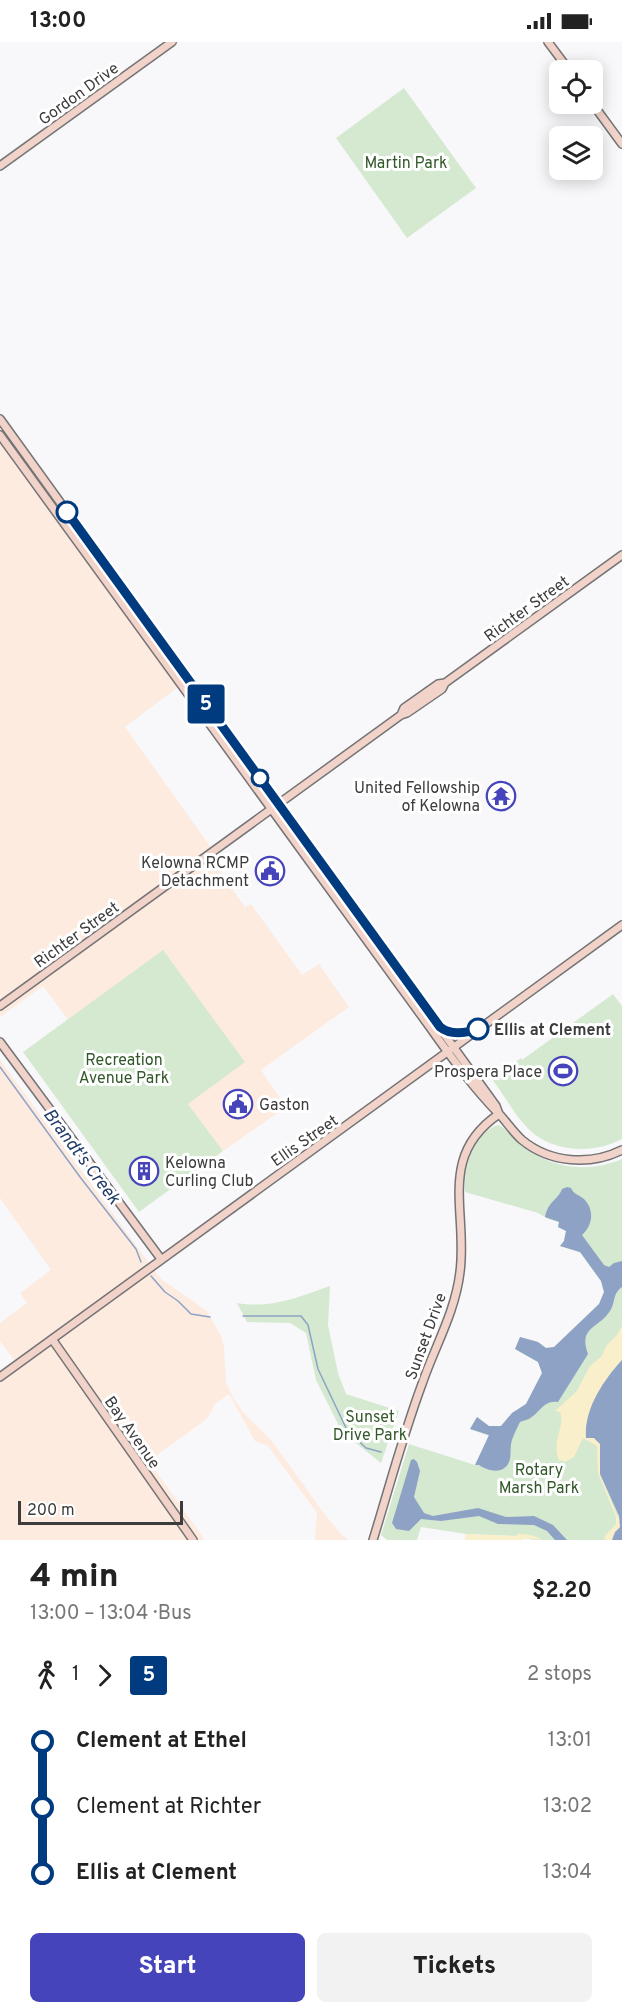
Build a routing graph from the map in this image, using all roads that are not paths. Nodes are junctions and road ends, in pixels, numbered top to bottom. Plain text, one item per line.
1 (172, 42) edge
2 (548, 42) edge
3 (562, 60) edge
4 (601, 114) edge
5 (621, 139) edge
6 (0, 166) edge
7 (0, 419) edge
8 (0, 435) edge
9 (622, 555) edge
10 (278, 804) junction
11 (272, 810) junction
12 (622, 925) edge
13 (0, 1006) edge
14 (440, 1027) junction
15 (478, 1029) junction
16 (0, 1042) edge
17 (450, 1049) junction
18 (499, 1114) junction
19 (622, 1150) edge
20 (161, 1259) junction
21 (51, 1339) junction
22 (0, 1377) edge
23 (193, 1540) edge
24 (373, 1540) edge

1 - 6 main road, Gordon Drive
2 - 3 main road
4 - 5 main road
7 - 10 main road
8 - 11 main road
9 - 10 main road, Richter Street
10 - 11 main road, Richter Street
10 - 14 main road
11 - 13 main road, Richter Street
11 - 17 main road
12 - 15 main road, Ellis Street
14 - 15 main road
14 - 17 main road
15 - 17 main road, Ellis Street
16 - 20 main road
17 - 18 main road
17 - 20 main road, Ellis Street
18 - 19 main road
18 - 24 main road, Sunset Drive
20 - 21 main road, Ellis Street
21 - 22 main road, Ellis Street
21 - 23 main road, Bay Avenue

